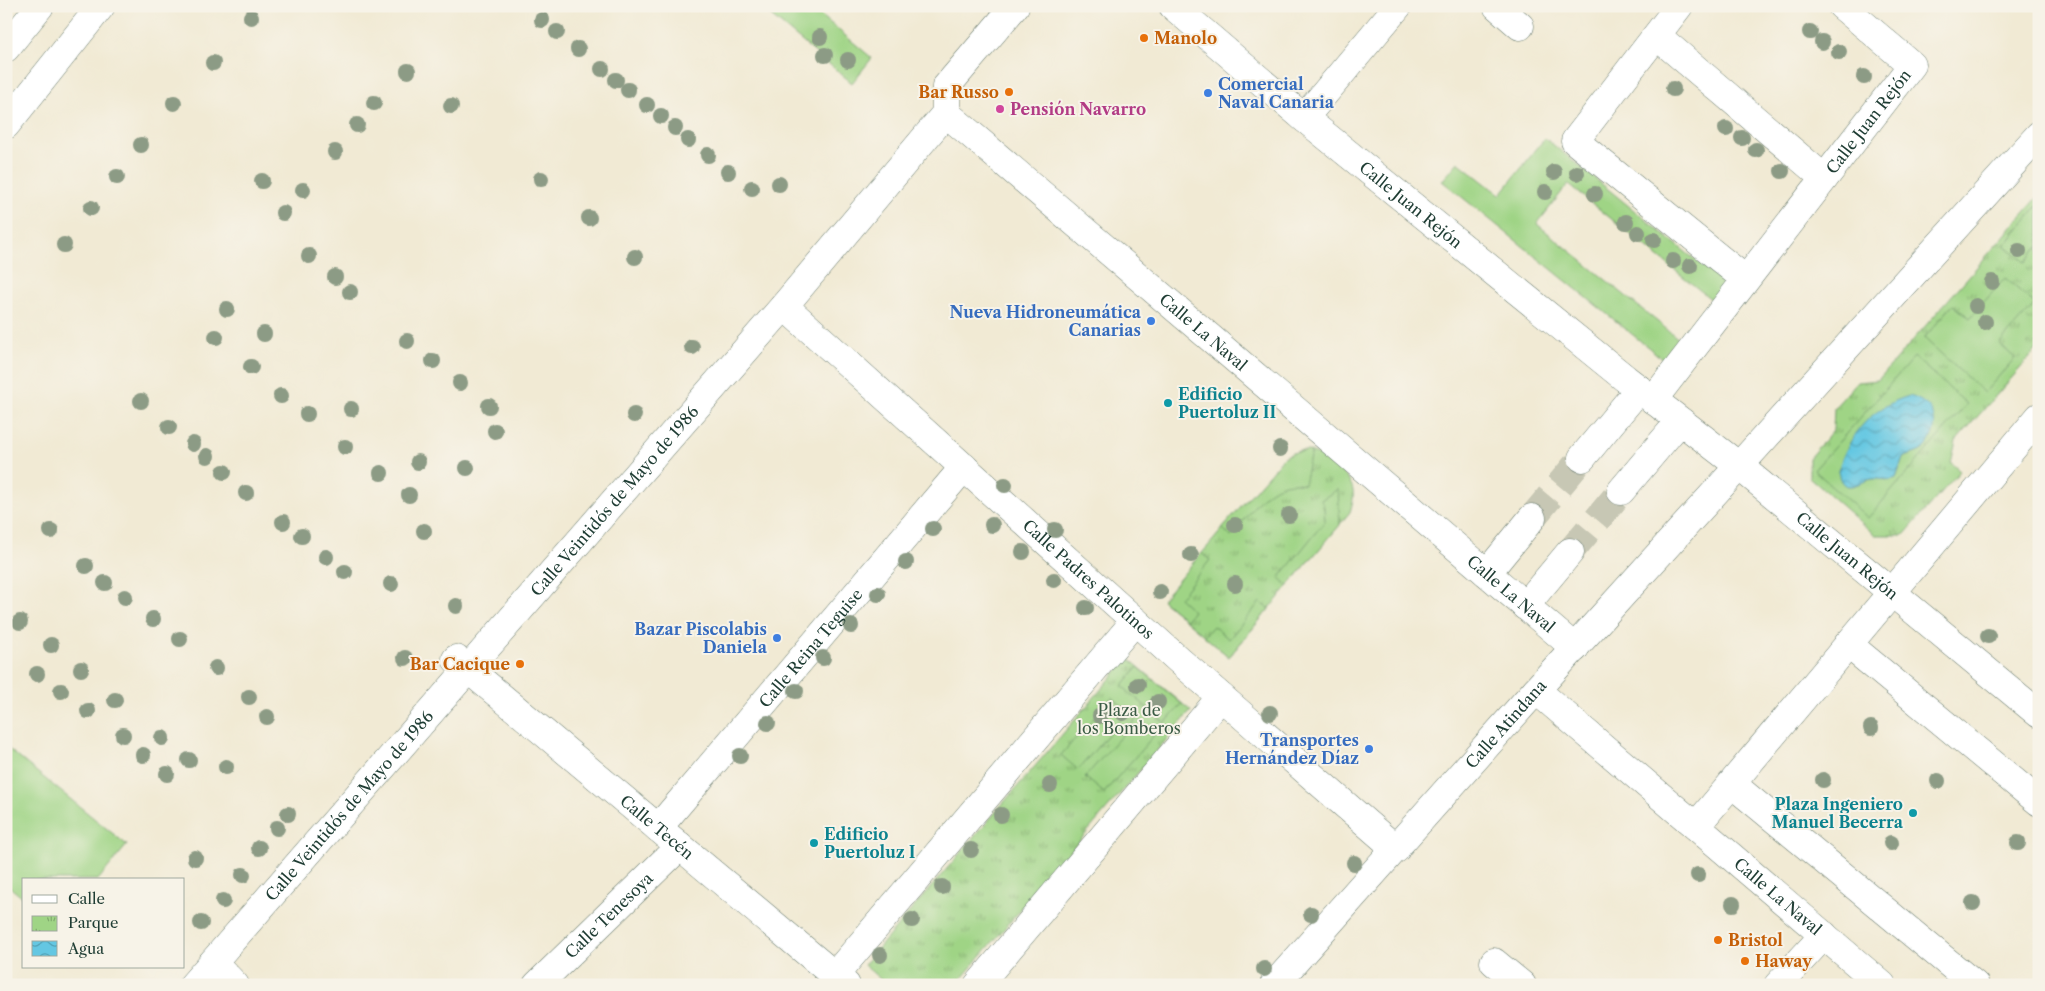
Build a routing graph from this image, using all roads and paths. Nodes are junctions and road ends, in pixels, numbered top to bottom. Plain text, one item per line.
1 (40, 6) edge
2 (101, 6) edge
3 (1015, 6) edge
4 (1173, 6) edge
5 (1398, 6) edge
6 (1497, 6) edge
7 (1679, 6) edge
8 (1842, 6) edge
9 (1520, 26) dead end
10 (1657, 36) junction
11 (6, 48) edge
12 (946, 113) junction
13 (1304, 118) junction
14 (6, 124) edge
15 (2039, 135) edge
16 (1824, 178) junction
17 (1745, 279) junction
18 (784, 306) junction
19 (1646, 395) junction
20 (2039, 417) edge
21 (1680, 421) junction
22 (1582, 458) tunnel mouth
23 (1739, 466) junction
24 (964, 467) junction
25 (1621, 491) tunnel mouth
26 (1532, 518) tunnel mouth
27 (1570, 552) tunnel mouth
28 (1487, 573) junction
29 (1891, 592) junction
30 (1525, 606) junction
31 (1135, 620) junction
32 (1848, 644) junction
33 (1574, 648) junction
34 (462, 664) junction
35 (1536, 690) junction
36 (1221, 697) junction
37 (2039, 714) edge
38 (1732, 784) junction
39 (2039, 802) edge
40 (1696, 826) junction
41 (658, 828) junction
42 (680, 846) junction
43 (1396, 849) junction
44 (1824, 935) junction
45 (213, 962) junction
46 (1494, 962) dead end
47 (841, 980) edge
48 (193, 985) edge
49 (235, 985) edge
50 (537, 985) edge
51 (978, 985) edge
52 (1274, 985) edge
53 (1522, 985) edge
54 (1778, 985) edge
55 (1882, 985) edge
56 (1975, 985) edge

1 - 11 street
2 - 14 street
3 - 12 street
4 - 13 street, Calle Juan Rejón
5 - 13 street
6 - 9 street
7 - 10 street
8 - 16 street, Calle Juan Rejón
10 - 16 street, Calle Juan Rejón
10 - 17 street
12 - 18 street, Calle Veintidós de Mayo de 1986
12 - 28 street, Calle La Naval
13 - 19 street, Calle Juan Rejón
15 - 23 street, Calle Atindana
16 - 17 street, Calle Juan Rejón
17 - 19 street, Calle Juan Rejón
18 - 24 street, Calle Padres Palotinos
18 - 34 street, Calle Veintidós de Mayo de 1986
19 - 21 street, Calle Juan Rejón
19 - 22 street
20 - 29 street
21 - 23 street, Calle Juan Rejón
21 - 25 street
23 - 29 street, Calle Juan Rejón
23 - 33 street, Calle Atindana
24 - 31 street, Calle Padres Palotinos
24 - 41 street, Calle Reina Teguise
26 - 28 street
27 - 30 street
28 - 30 street, Calle La Naval
29 - 32 street
29 - 37 street, Calle Juan Rejón
30 - 33 street, Calle La Naval
31 - 36 street, Calle Padres Palotinos
31 - 47 street
32 - 38 street
32 - 39 street
33 - 35 street, Calle Atindana
34 - 41 street, Calle Tecén
34 - 45 street, Calle Veintidós de Mayo de 1986
35 - 40 street, Calle La Naval
35 - 43 street, Calle Atindana
36 - 43 street, Calle Padres Palotinos
36 - 51 street
38 - 40 street
38 - 56 street
40 - 44 street, Calle La Naval
41 - 42 street, Calle Tecén
42 - 47 street, Calle Tecén
42 - 50 street, Calle Tenesoya
43 - 52 street, Calle Atindana
44 - 54 street
44 - 55 street, Calle La Naval
45 - 48 street, Calle Veintidós de Mayo de 1986
45 - 49 street
46 - 53 street

